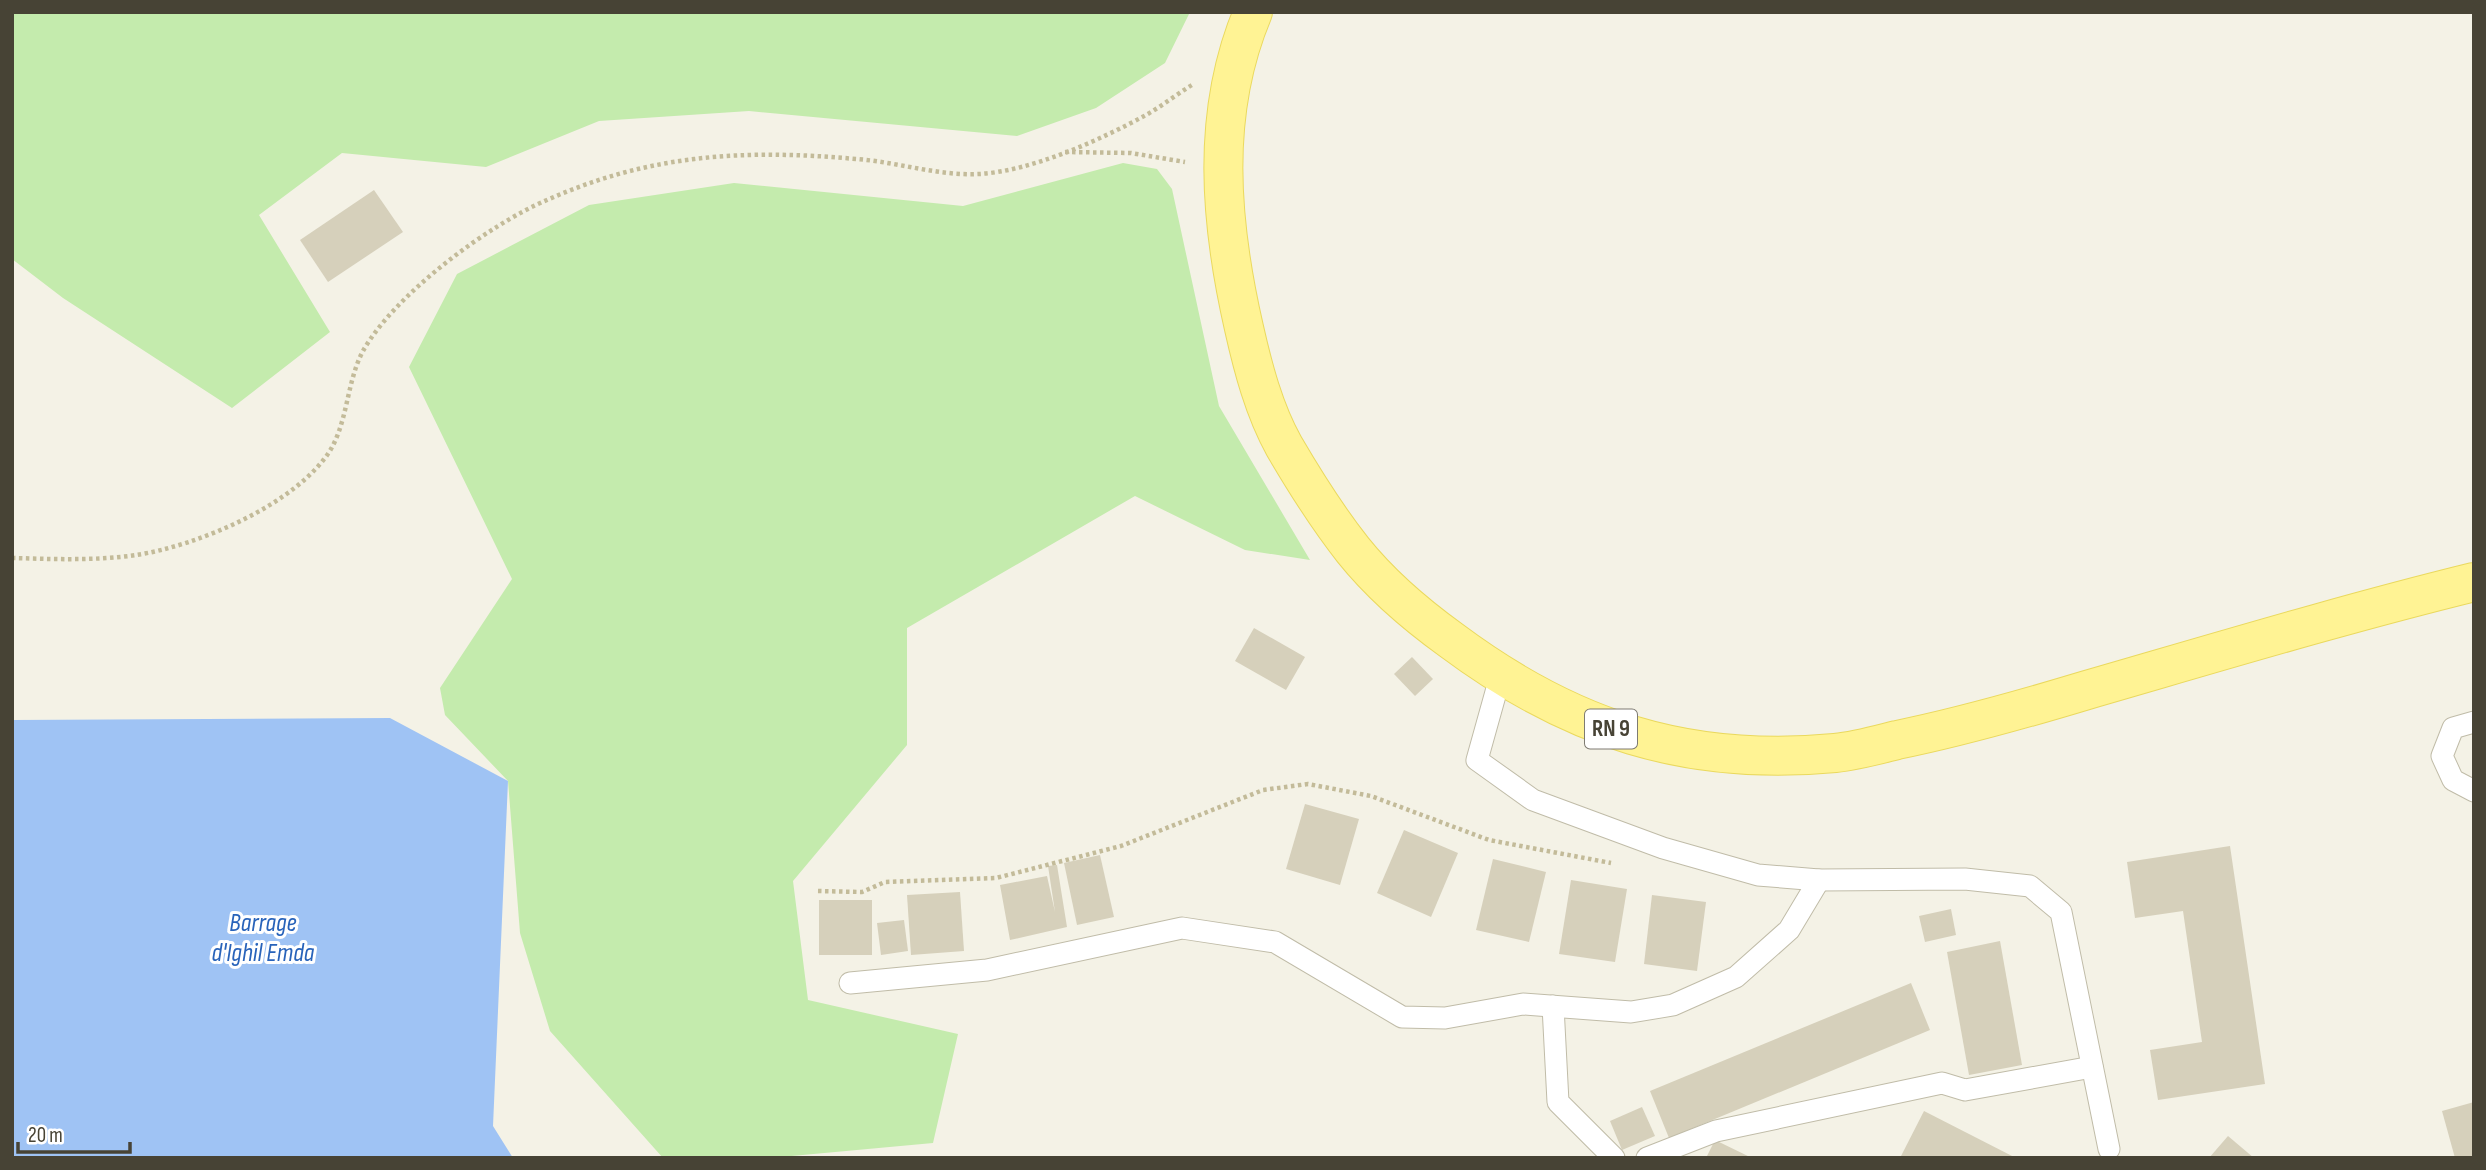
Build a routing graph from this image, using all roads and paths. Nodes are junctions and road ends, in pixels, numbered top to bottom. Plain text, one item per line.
1 (1253, 12) edge
2 (1239, 56) junction
3 (1061, 152) junction
4 (1223, 192) junction
5 (12, 558) edge
6 (2474, 582) edge
7 (1501, 674) junction
8 (2474, 722) edge
9 (2474, 791) edge
10 (1624, 865) dead end
11 (1819, 880) junction
12 (818, 891) dead end
13 (850, 983) dead end
14 (1553, 1006) junction
15 (2092, 1067) junction
16 (2109, 1149) dead end
17 (1614, 1158) edge
18 (1647, 1158) edge

1 - 2 main road, RN 9
2 - 3 path
2 - 4 main road, RN 9
3 - 4 path
3 - 5 path
4 - 7 main road, RN 9
6 - 7 main road, RN 9
7 - 11 lane
8 - 9 lane
10 - 12 path
11 - 14 lane
11 - 15 lane
13 - 14 lane
14 - 17 lane
15 - 16 lane
15 - 18 lane

